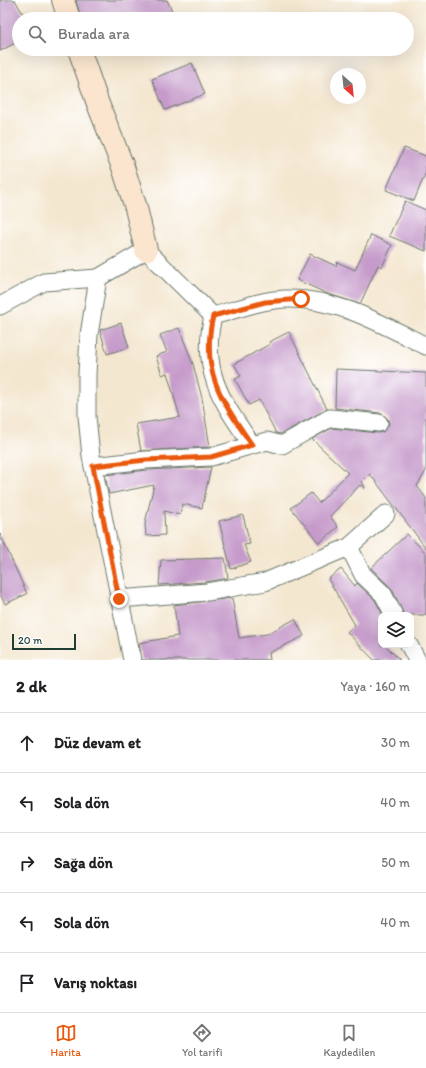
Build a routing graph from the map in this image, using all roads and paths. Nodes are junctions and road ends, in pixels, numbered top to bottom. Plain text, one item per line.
1 (63, 0) edge
2 (67, 12) edge
3 (81, 56) edge
4 (146, 250) junction
5 (98, 278) junction
6 (0, 306) edge
7 (213, 316) junction
8 (426, 346) edge
9 (379, 423) dead end
10 (252, 445) junction
11 (93, 466) junction
12 (386, 514) dead end
13 (349, 547) junction
14 (119, 599) junction
15 (392, 612) edge
16 (132, 660) edge

1 - 2 street
3 - 4 street
4 - 5 street
4 - 7 street
5 - 6 street
5 - 11 street
7 - 8 street
7 - 10 street
9 - 10 street
10 - 11 street
11 - 14 street
12 - 13 street
13 - 14 street
13 - 15 street
14 - 16 street

